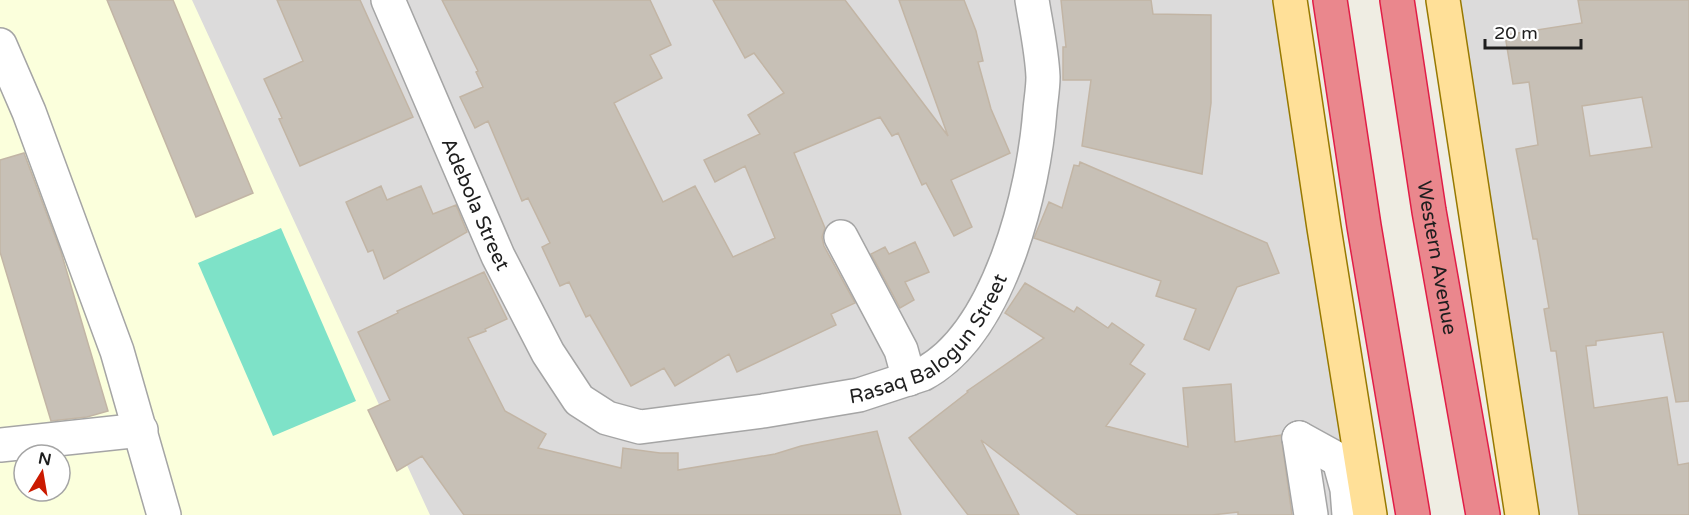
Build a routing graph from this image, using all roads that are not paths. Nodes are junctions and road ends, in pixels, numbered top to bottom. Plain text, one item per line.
1 (388, 0) edge
2 (1032, 0) edge
3 (1290, 0) edge
4 (1330, 0) edge
5 (1397, 0) edge
6 (1443, 0) edge
7 (0, 45) edge
8 (841, 237) dead end
9 (909, 379) junction
10 (579, 400) joint
11 (141, 430) junction
12 (1357, 431) junction
13 (1299, 438) junction
14 (0, 445) edge
15 (164, 515) edge
16 (1311, 515) edge
17 (1349, 515) edge
18 (1370, 515) edge
19 (1413, 515) edge
20 (1483, 515) edge
21 (1522, 515) edge

1 - 10 street, Adebola Street
2 - 9 street, Rasaq Balogun Street
3 - 12 main road
4 - 19 highway
5 - 20 highway, Western Avenue
6 - 21 main road
7 - 11 street
8 - 9 street
9 - 10 street, Rasaq Balogun Street
11 - 14 street
11 - 15 street
12 - 13 street
12 - 18 main road
13 - 16 street
13 - 17 street

